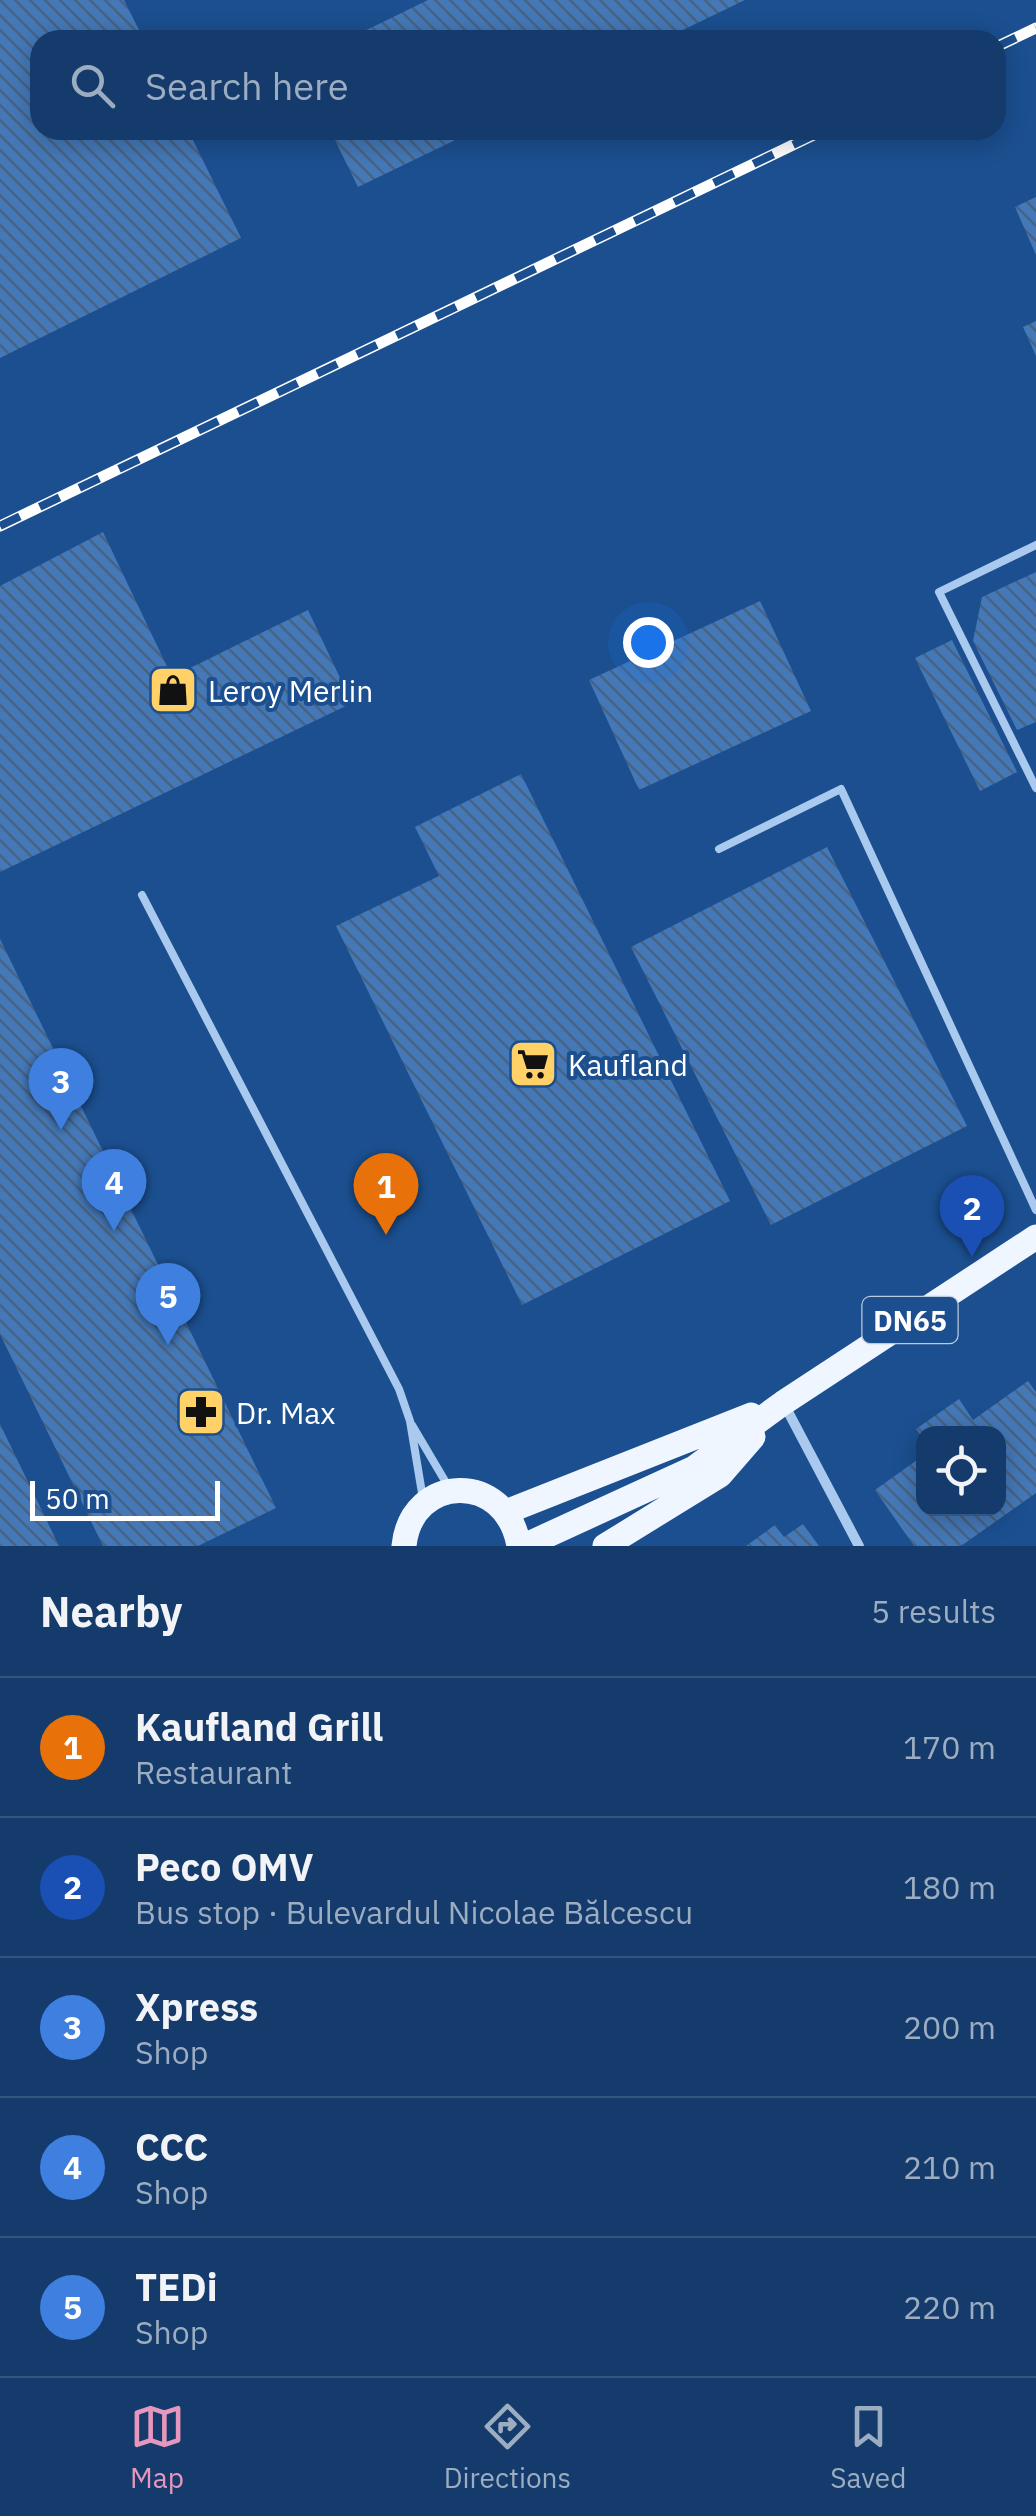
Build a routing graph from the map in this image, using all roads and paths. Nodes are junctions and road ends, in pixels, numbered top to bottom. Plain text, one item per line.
1 (1036, 545) edge
2 (1036, 788) edge
3 (719, 849) dead end
4 (142, 894) dead end
5 (1036, 1210) edge
6 (1036, 1237) edge
7 (783, 1403) junction
8 (410, 1421) junction
9 (451, 1491) junction
10 (424, 1504) junction
11 (506, 1512) junction
12 (404, 1546) edge
13 (521, 1546) edge
14 (605, 1546) edge
15 (859, 1546) edge

1 - 2 lane
3 - 5 lane
4 - 8 lane
6 - 7 main road, DN65
7 - 11 main road, DN65
7 - 13 main road, DN65
7 - 14 main road, DN65
7 - 15 street
8 - 9 lane
8 - 10 lane
9 - 10 main road
9 - 11 main road
10 - 12 main road
11 - 13 main road, DN65

